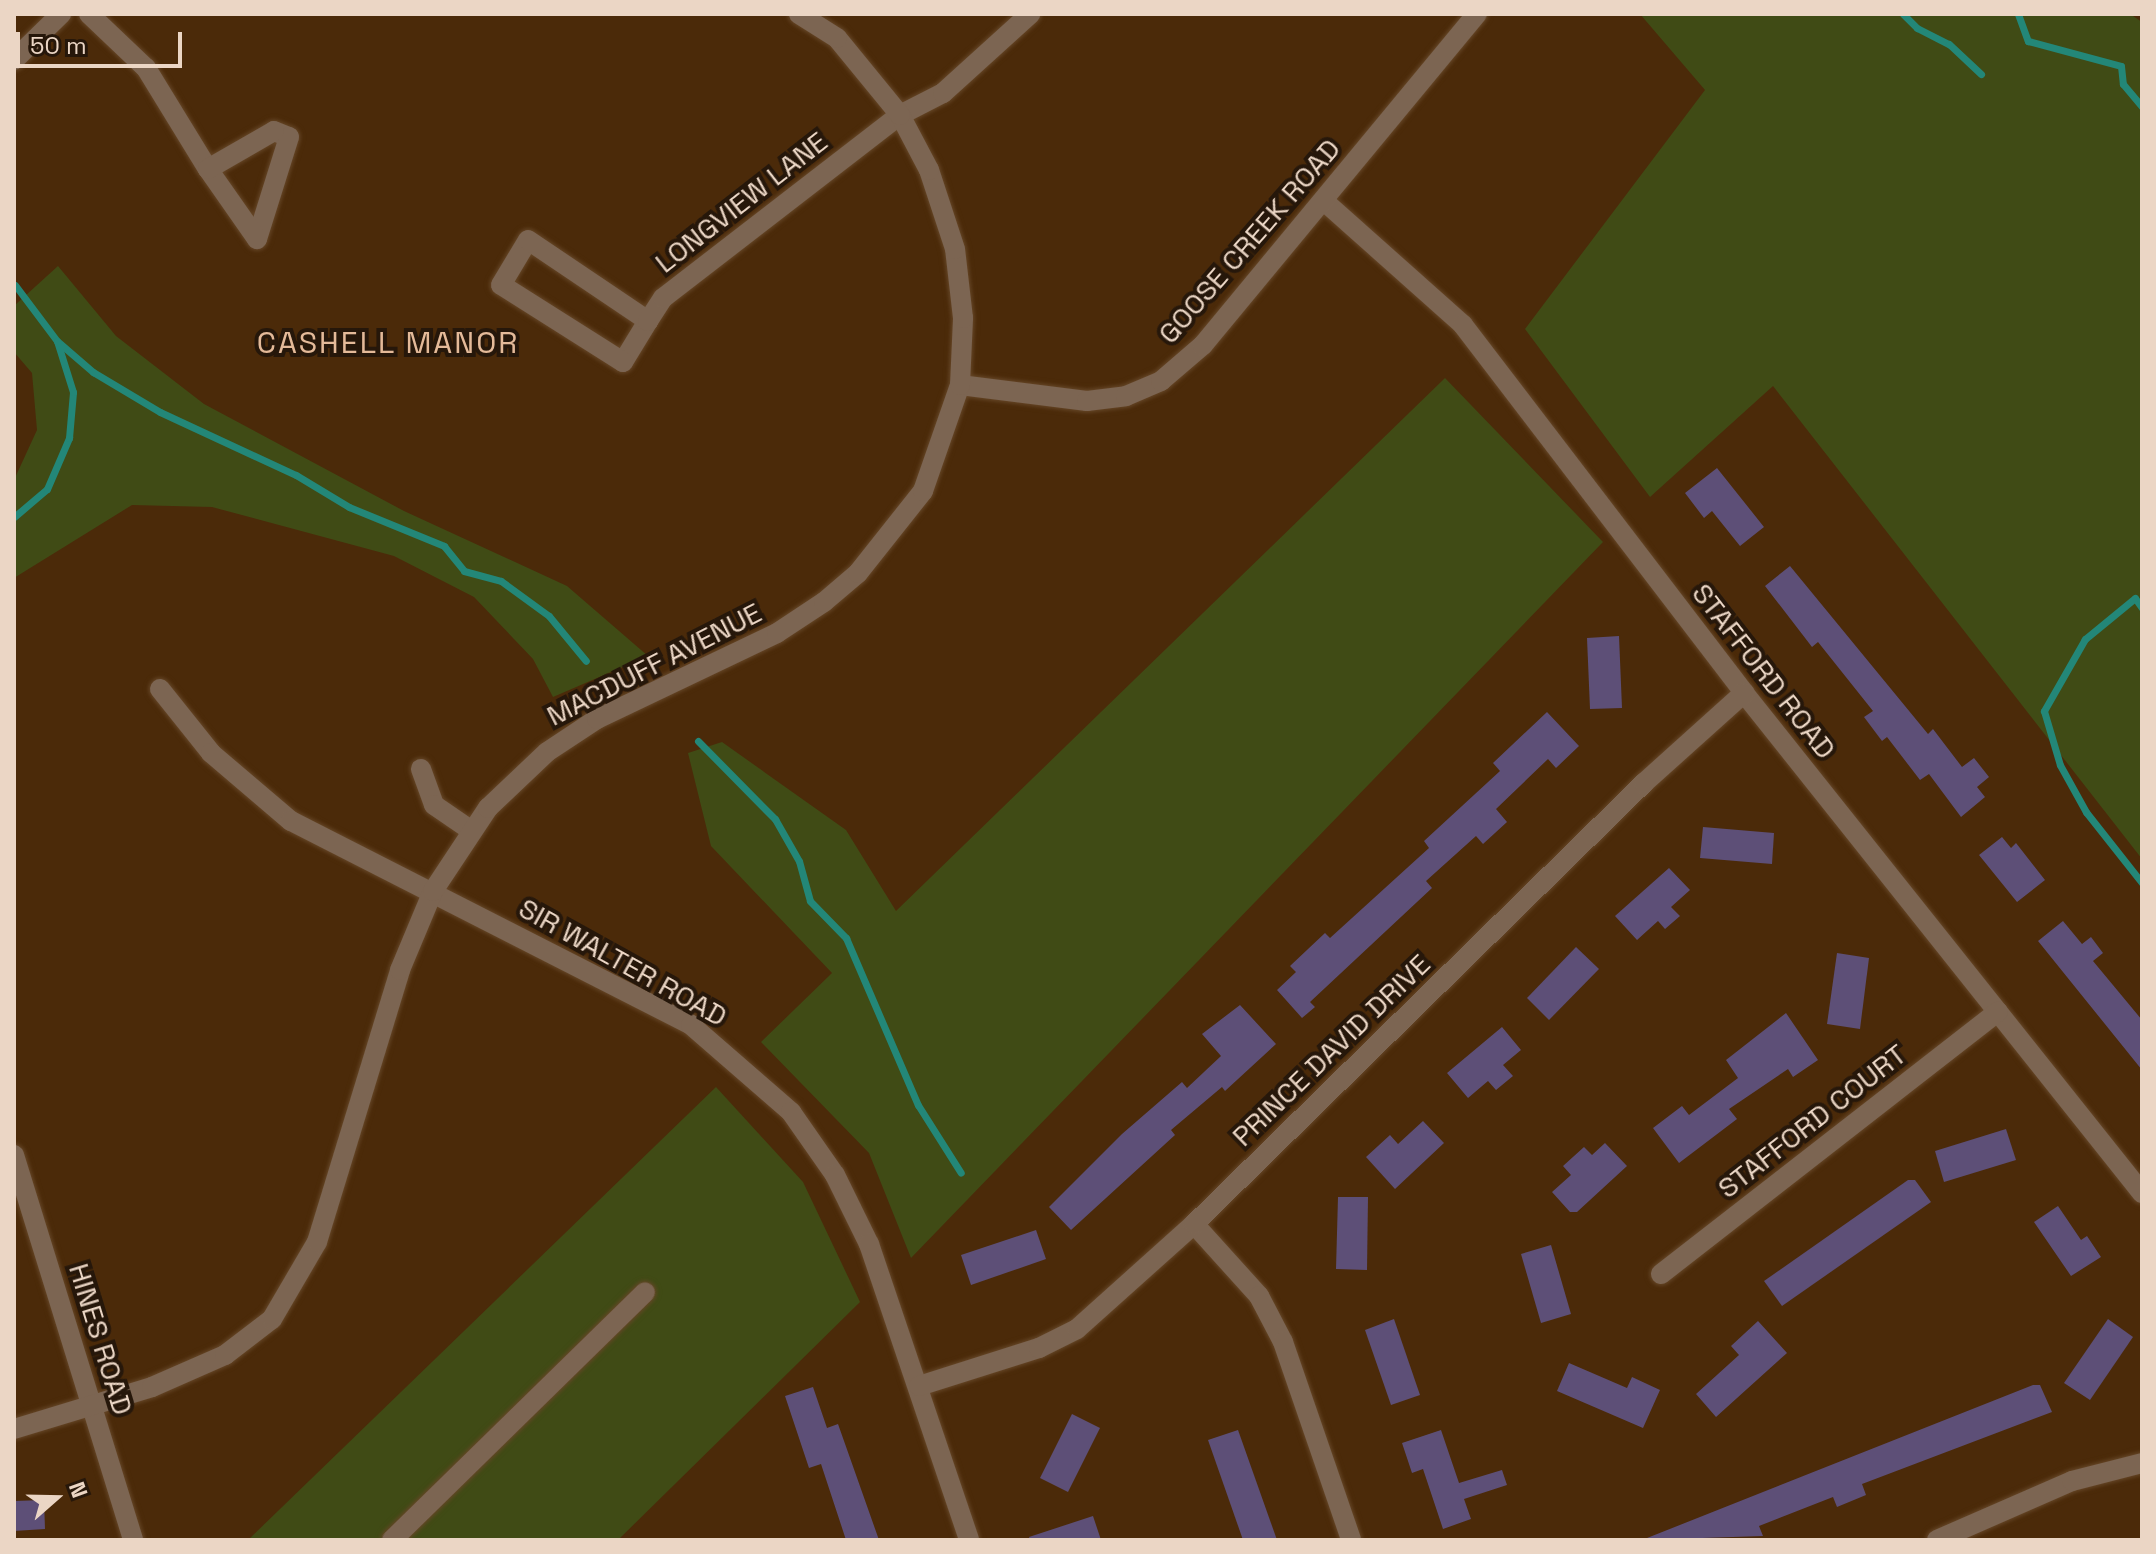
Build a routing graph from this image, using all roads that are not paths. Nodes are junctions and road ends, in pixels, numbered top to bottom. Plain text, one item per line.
1 (61, 14) edge
2 (89, 14) edge
3 (799, 14) edge
4 (1030, 14) edge
5 (1477, 14) edge
6 (14, 60) edge
7 (900, 115) junction
8 (208, 169) junction
9 (1324, 201) junction
10 (648, 321) junction
11 (960, 385) junction
12 (160, 689) dead end
13 (1744, 693) junction
14 (421, 769) dead end
15 (472, 831) junction
16 (433, 891) junction
17 (1998, 1012) junction
18 (14, 1155) edge
19 (2142, 1193) edge
20 (1194, 1224) junction
21 (1661, 1274) dead end
22 (645, 1292) dead end
23 (919, 1386) junction
24 (92, 1403) junction
25 (14, 1429) edge
26 (2142, 1463) edge
27 (133, 1540) edge
28 (392, 1540) edge
29 (969, 1540) edge
30 (1351, 1540) edge
31 (1937, 1540) edge

1 - 6 street
2 - 8 street
3 - 7 street, MACDUFF AVENUE
4 - 7 street, LONGVIEW LANE
5 - 9 street, GOOSE CREEK ROAD
7 - 10 street, LONGVIEW LANE
7 - 11 street, MACDUFF AVENUE
8 - 8 street
9 - 11 street, GOOSE CREEK ROAD
9 - 13 street, STAFFORD ROAD
10 - 10 street, LONGVIEW LANE
11 - 15 street, MACDUFF AVENUE
12 - 16 street, SIR WALTER ROAD
13 - 17 street, STAFFORD ROAD
13 - 20 street, PRINCE DAVID DRIVE
14 - 15 street
15 - 16 street, MACDUFF AVENUE
16 - 23 street, SIR WALTER ROAD
16 - 24 street, MACDUFF AVENUE
17 - 19 street, STAFFORD ROAD
17 - 21 street, STAFFORD COURT
18 - 24 street, HINES ROAD
20 - 23 street, PRINCE DAVID DRIVE
20 - 30 street
22 - 28 street
23 - 29 street, SIR WALTER ROAD
24 - 25 street, MACDUFF AVENUE
24 - 27 street, HINES ROAD
26 - 31 street

